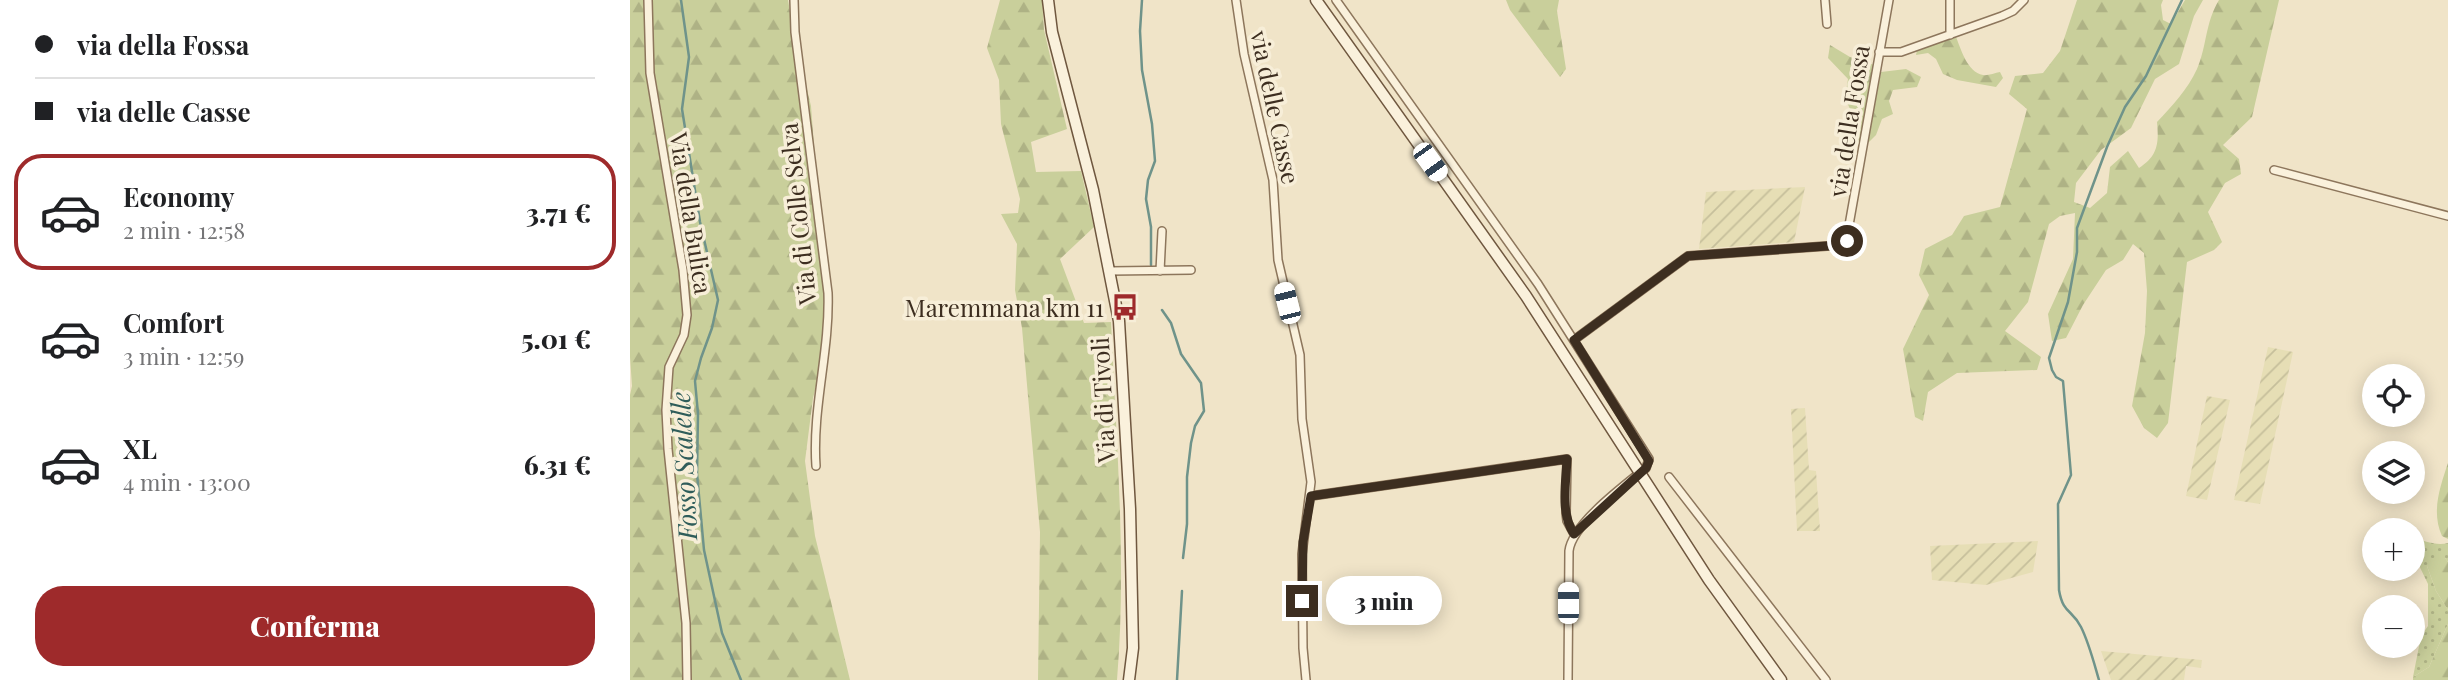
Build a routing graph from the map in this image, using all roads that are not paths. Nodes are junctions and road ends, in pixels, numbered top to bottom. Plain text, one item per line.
1 (648, 0) edge
2 (794, 0) edge
3 (1048, 0) edge
4 (1236, 0) edge
5 (1316, 0) edge
6 (1336, 0) edge
7 (1825, 0) edge
8 (1889, 0) edge
9 (1950, 0) edge
10 (2024, 0) edge
11 (1827, 24) dead end
12 (1950, 35) junction
13 (1879, 52) junction
14 (2274, 170) dead end
15 (2448, 216) edge
16 (1162, 231) dead end
17 (1191, 270) dead end
18 (1110, 271) junction
19 (1160, 271) junction
20 (1574, 340) junction
21 (816, 466) dead end
22 (1640, 473) junction
23 (1669, 477) dead end
24 (1311, 496) junction
25 (1574, 534) junction
26 (687, 680) edge
27 (1129, 680) edge
28 (1306, 680) edge
29 (1568, 680) edge
30 (1781, 680) edge
31 (1826, 680) edge

1 - 26 street, Via della Bulica
2 - 21 street, Via di Colle Selva
3 - 18 main road, Via di Tivoli
4 - 24 street, via delle Casse
5 - 22 main road
6 - 20 street
7 - 11 street
8 - 13 street, via della Fossa
9 - 12 street
10 - 12 street
12 - 13 street
13 - 20 street, via della Fossa
14 - 15 street
16 - 19 street
17 - 19 street
18 - 19 street
18 - 27 main road, Via di Tivoli
20 - 22 street
22 - 25 street
22 - 30 main road
23 - 31 street
24 - 25 street
24 - 28 street, via delle Casse
25 - 29 street

